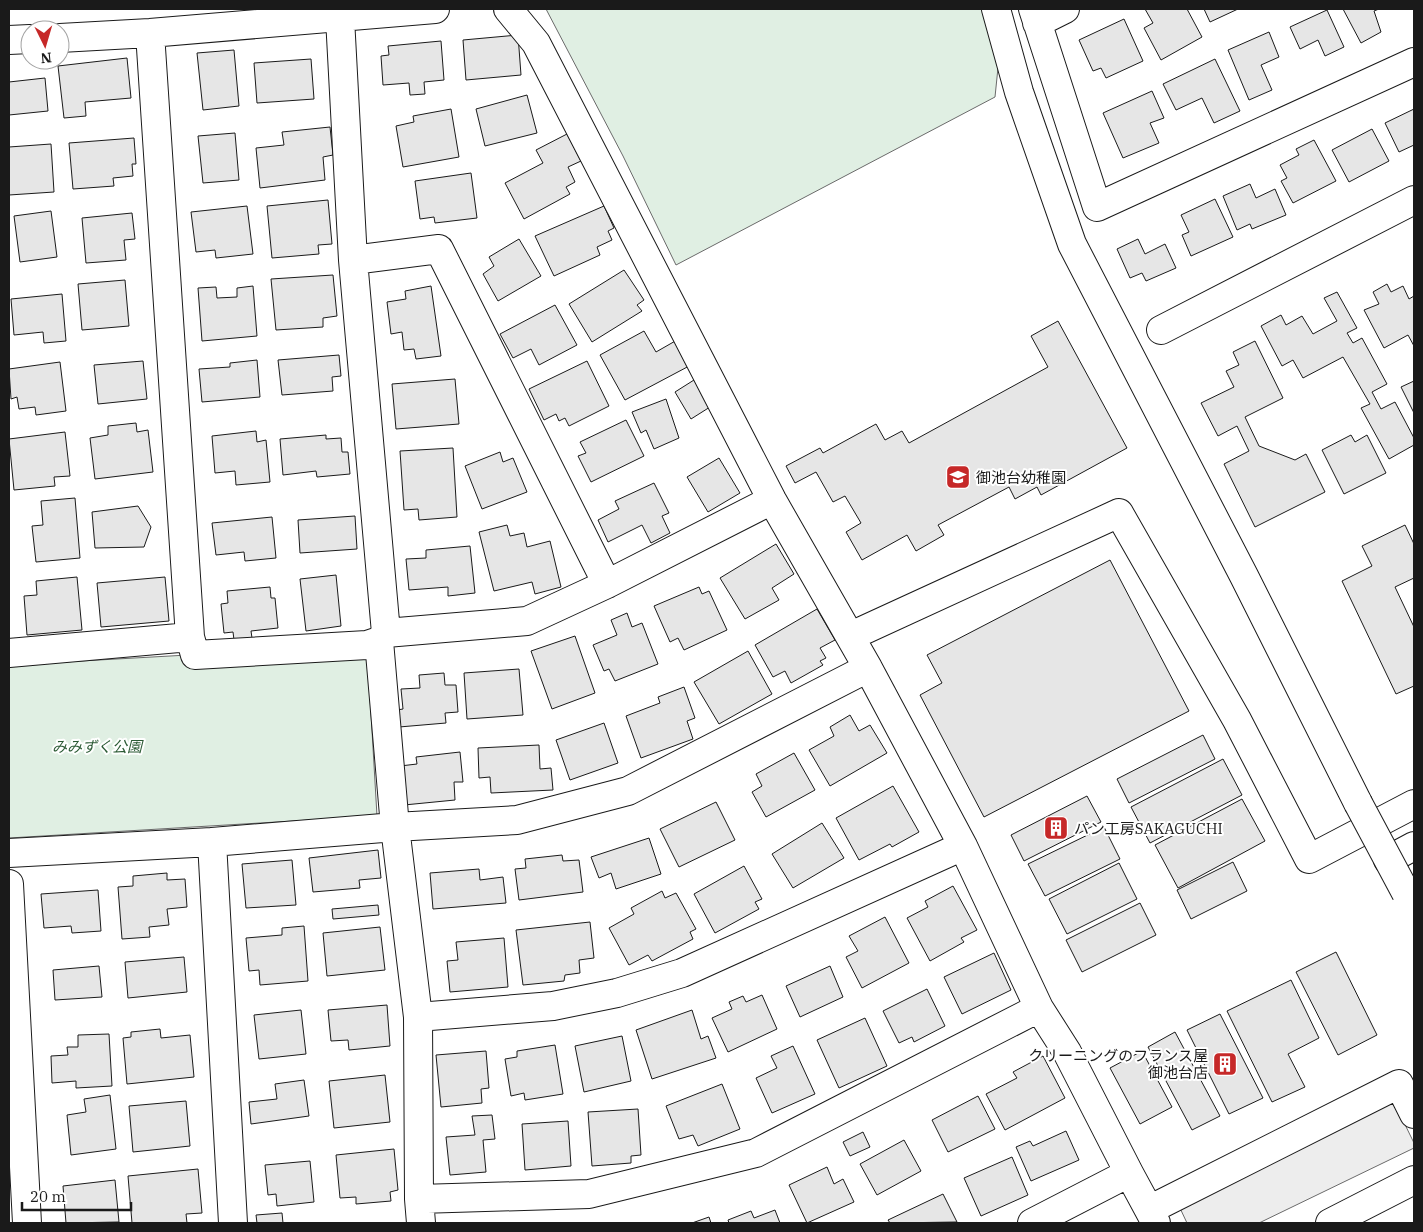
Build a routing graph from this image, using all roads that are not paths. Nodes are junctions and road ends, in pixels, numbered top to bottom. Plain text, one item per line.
1 (436, 9) edge
2 (508, 9) edge
3 (996, 9) edge
4 (1065, 9) edge
5 (1035, 16) edge
6 (340, 18) junction
7 (150, 33) junction
8 (70, 37) edge
9 (1414, 62) edge
10 (1414, 200) edge
11 (352, 260) junction
12 (1161, 330) dead end
13 (772, 500) junction
14 (606, 584) junction
15 (851, 636) junction
16 (190, 637) junction
17 (383, 637) junction
18 (9, 652) edge
19 (868, 668) junction
20 (1414, 804) edge
21 (395, 827) junction
22 (212, 842) junction
23 (963, 846) junction
24 (1414, 846) edge
25 (9, 853) edge
26 (1389, 862) junction
27 (9, 884) edge
28 (1410, 900) edge
29 (1039, 1008) junction
30 (418, 1017) junction
31 (1414, 1114) edge
32 (1129, 1173) junction
33 (1414, 1180) edge
34 (420, 1211) edge
35 (1153, 1217) edge
36 (27, 1223) edge
37 (233, 1223) edge
38 (1032, 1223) edge
39 (1330, 1223) edge

1 - 6 street
2 - 13 street
3 - 26 street, bridge
4 - 5 street
5 - 9 street
6 - 7 street
6 - 11 street
7 - 8 street
7 - 16 street
10 - 12 street
11 - 14 street
11 - 17 street
13 - 14 street
13 - 15 street
14 - 17 street
15 - 19 street
15 - 20 street
16 - 17 street
16 - 18 street
17 - 21 street
19 - 21 street
19 - 23 street
21 - 22 street
21 - 30 street
22 - 25 street
22 - 37 street
23 - 29 street
23 - 30 street
24 - 26 street
26 - 28 street, bridge
27 - 36 street
29 - 32 street
29 - 34 street
30 - 34 street
31 - 35 street
32 - 35 street
32 - 38 street
33 - 39 street

